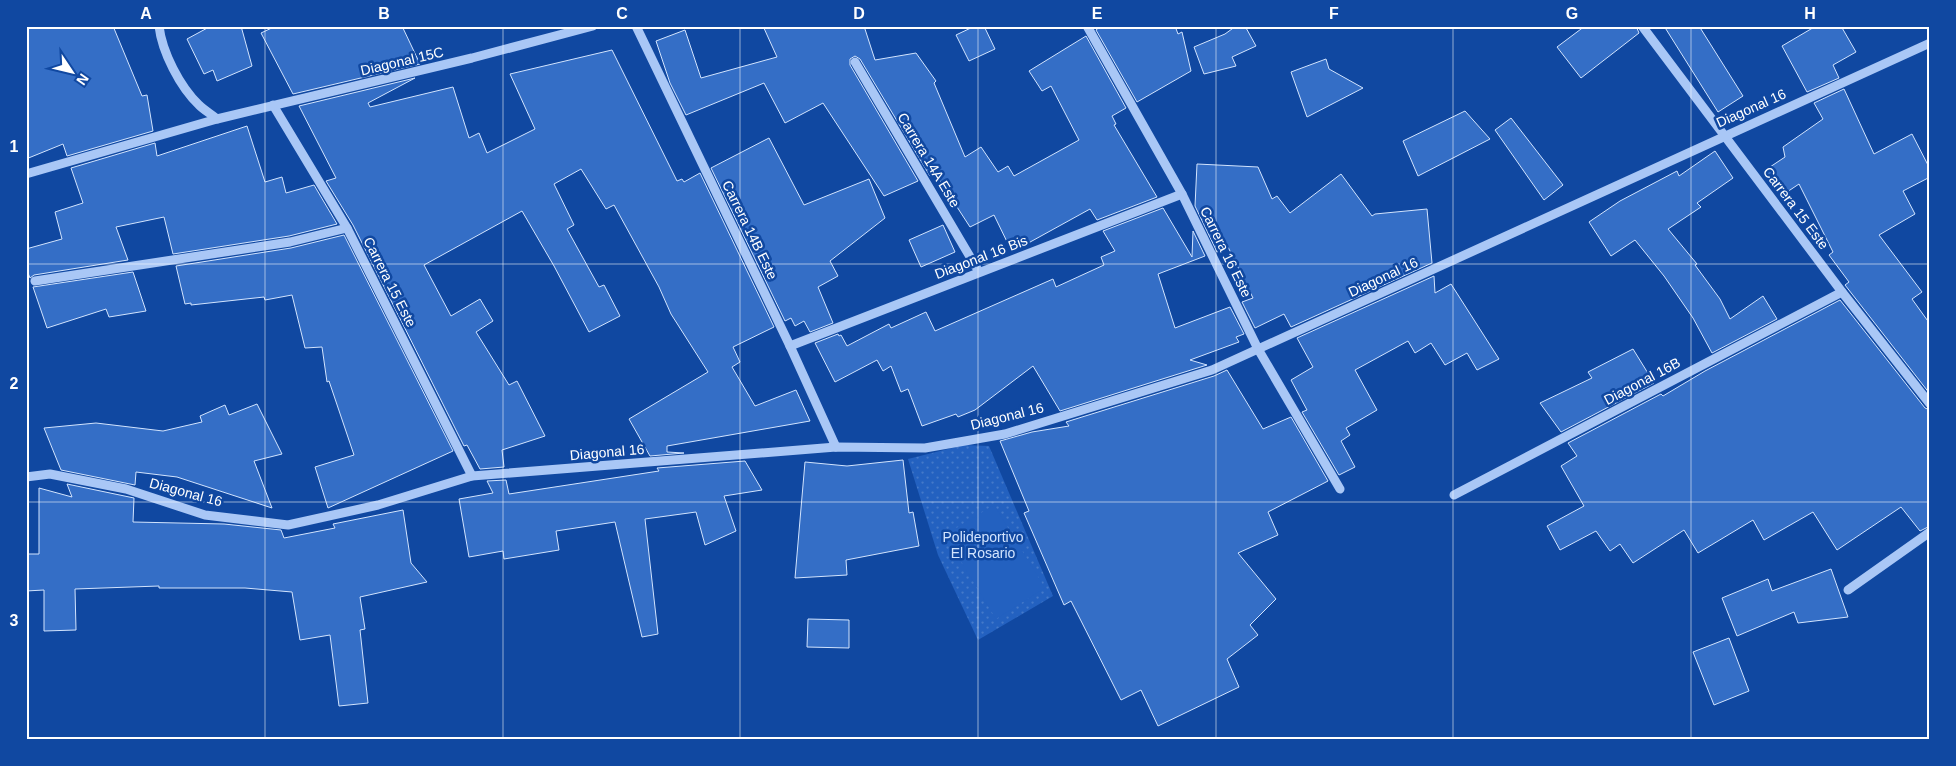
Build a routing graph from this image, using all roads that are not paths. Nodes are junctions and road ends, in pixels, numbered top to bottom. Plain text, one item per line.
1 (159, 26) edge
2 (593, 26) edge
3 (636, 26) edge
4 (1087, 26) edge
5 (1642, 26) edge
6 (1930, 42) edge
7 (855, 62) dead end
8 (273, 105) junction
9 (218, 119) junction
10 (1724, 136) junction
11 (26, 174) edge
12 (1182, 194) junction
13 (347, 228) junction
14 (979, 272) junction
15 (35, 281) dead end
16 (1842, 292) junction
17 (790, 346) junction
18 (1258, 349) junction
19 (1930, 404) edge
20 (836, 447) junction
21 (472, 476) junction
22 (26, 477) edge
23 (1340, 489) dead end
24 (1454, 495) dead end
25 (1930, 532) edge
26 (1848, 590) dead end

1 - 9 street
2 - 8 street, Diagonal 15C
3 - 17 street, Carrera 14B Este
4 - 12 street, Carrera 16 Este
5 - 10 street, Carrera 15 Este
6 - 10 street, Diagonal 16
7 - 14 street, Carrera 14A Este
8 - 9 street, Diagonal 15C
8 - 13 street, Carrera 15 Este
9 - 11 street
10 - 16 street, Carrera 15 Este
10 - 18 street, Diagonal 16
12 - 14 street, Diagonal 16 Bis
12 - 18 street, Carrera 16 Este
13 - 15 street
13 - 21 street, Carrera 15 Este
14 - 17 street, Diagonal 16 Bis
16 - 19 street, Carrera 15 Este
16 - 24 street, Diagonal 16B
17 - 20 street, Carrera 14B Este
18 - 20 street, Diagonal 16
18 - 23 street, Carrera 16 Este
20 - 21 street, Diagonal 16
21 - 22 street, Diagonal 16
25 - 26 street

